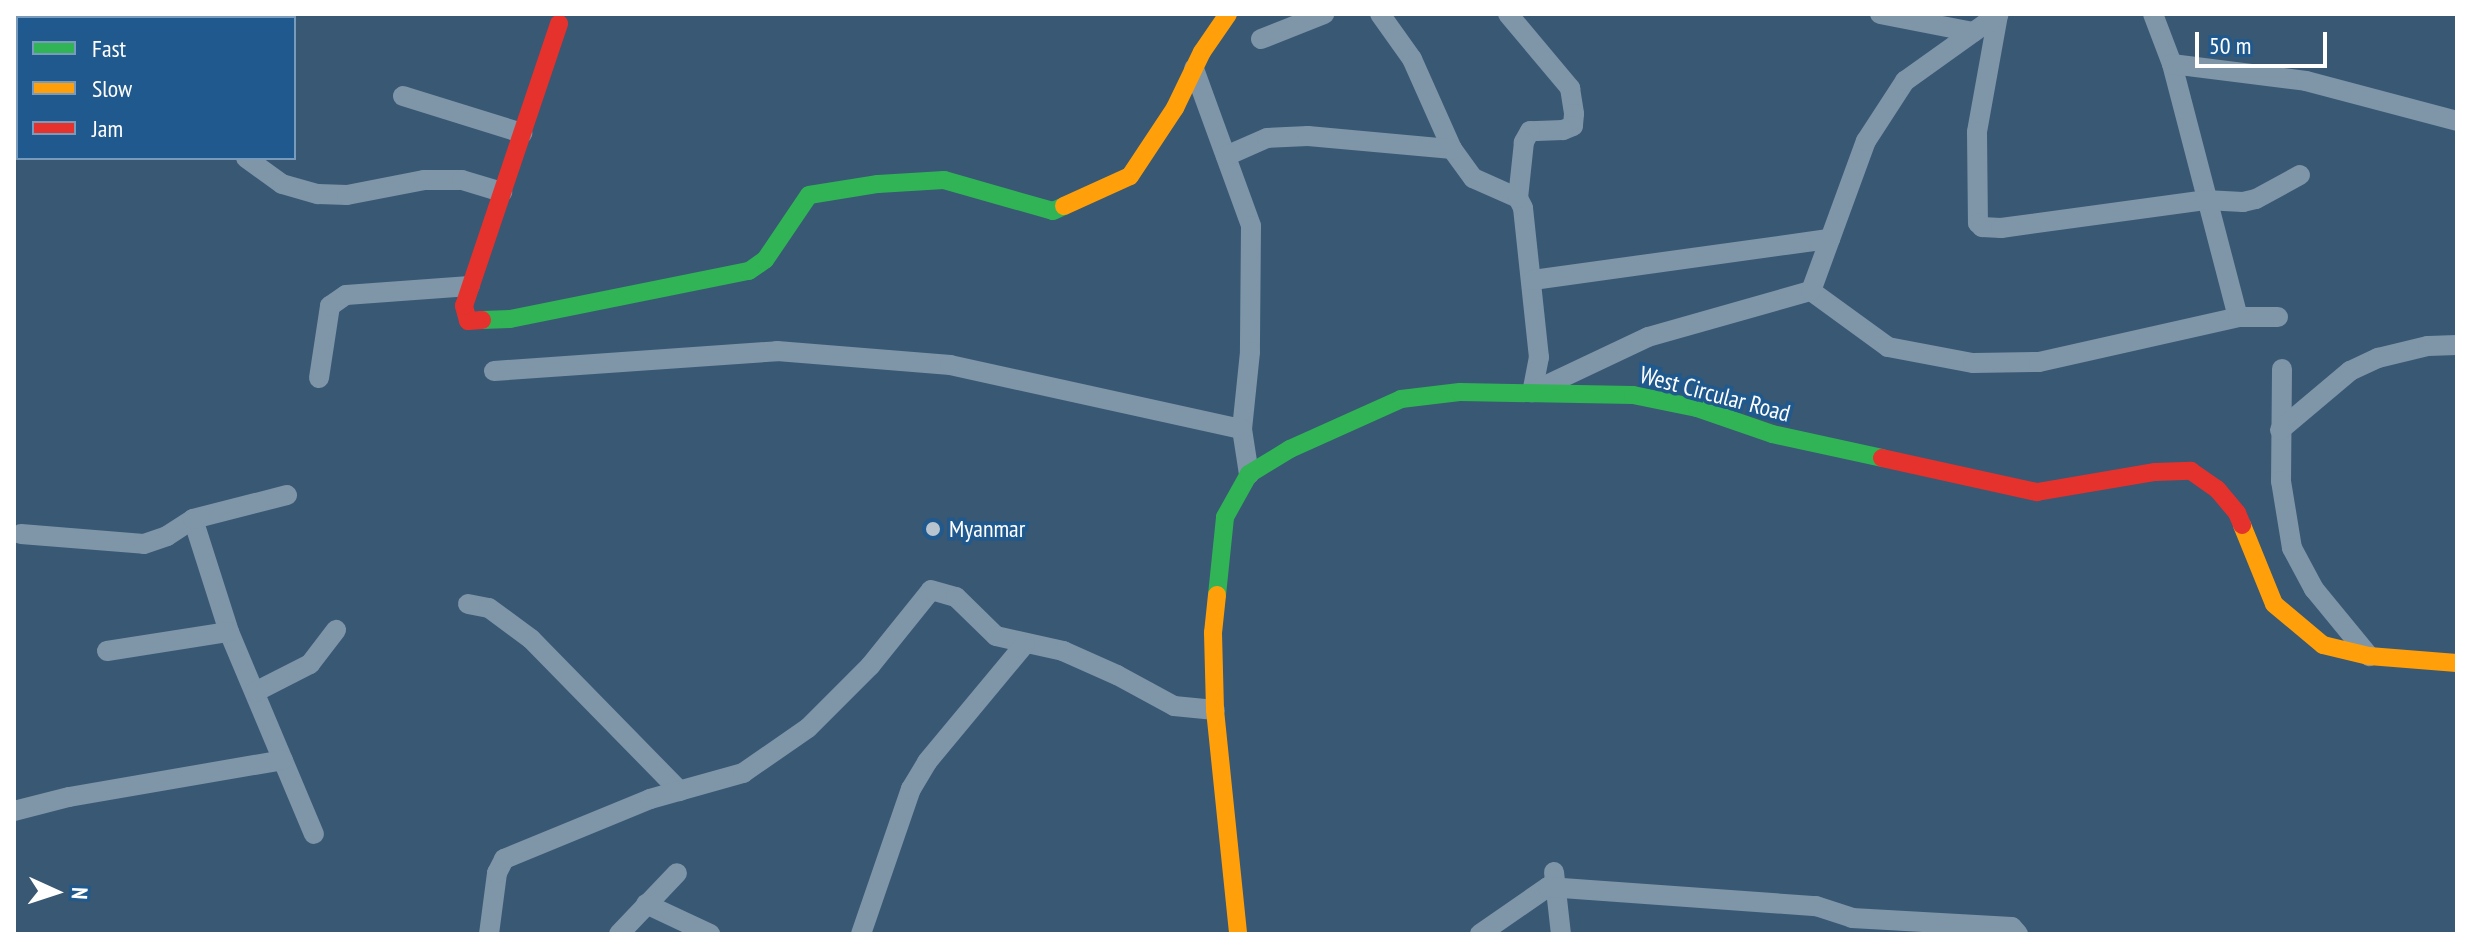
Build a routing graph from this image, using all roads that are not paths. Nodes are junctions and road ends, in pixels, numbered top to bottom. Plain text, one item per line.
1 (1228, 14) edge
2 (1324, 14) edge
3 (1380, 14) edge
4 (1508, 14) edge
5 (1880, 14) edge
6 (1998, 14) edge
7 (2153, 14) edge
8 (559, 24) dead end
9 (1973, 32) junction
10 (1261, 39) dead end
11 (2172, 64) junction
12 (1194, 69) junction
13 (403, 96) dead end
14 (2457, 121) edge
15 (522, 133) junction
16 (1452, 149) junction
17 (1226, 156) junction
18 (249, 160) edge
19 (2300, 175) dead end
20 (502, 192) junction
21 (1518, 198) junction
22 (2205, 200) junction
23 (1830, 239) junction
24 (1533, 280) junction
25 (470, 286) junction
26 (1811, 291) junction
27 (2238, 317) junction
28 (2278, 317) dead end
29 (2457, 345) edge
30 (2282, 369) dead end
31 (494, 371) dead end
32 (319, 378) dead end
33 (1532, 392) junction
34 (1242, 429) junction
35 (2280, 430) junction
36 (1249, 474) junction
37 (287, 495) dead end
38 (193, 519) junction
39 (21, 534) dead end
40 (468, 604) dead end
41 (336, 630) dead end
42 (229, 632) junction
43 (1025, 644) junction
44 (107, 651) dead end
45 (2369, 656) junction
46 (2457, 663) edge
47 (255, 692) junction
48 (1215, 710) junction
49 (283, 760) junction
50 (680, 791) junction
51 (14, 811) edge
52 (314, 834) dead end
53 (677, 873) dead end
54 (1555, 880) junction
55 (646, 904) junction
56 (489, 934) edge
57 (619, 934) edge
58 (710, 934) edge
59 (861, 934) edge
60 (1238, 934) edge
61 (1480, 934) edge
62 (1561, 934) edge
63 (2018, 934) edge

1 - 12 street
2 - 10 street
3 - 16 street
4 - 21 street
5 - 9 street
6 - 9 street
6 - 22 street
7 - 11 street
8 - 15 street
9 - 23 street
11 - 14 street
11 - 22 street
12 - 17 street
12 - 25 street
13 - 15 street
15 - 20 street
16 - 17 street
16 - 21 street
17 - 34 street
18 - 20 street
19 - 22 street
20 - 25 street
21 - 24 street
22 - 27 street
23 - 24 street
23 - 26 street
24 - 33 street
25 - 32 street
26 - 27 street
26 - 33 street
27 - 28 street
29 - 35 street
30 - 35 street
31 - 34 street
33 - 36 street, West Circular Road
33 - 45 street, West Circular Road
34 - 36 street
35 - 45 street
36 - 48 street
37 - 38 street
38 - 39 street
38 - 42 street
40 - 50 street
41 - 47 street
42 - 44 street
42 - 47 street
43 - 48 street
43 - 50 street
43 - 59 street
45 - 46 street, West Circular Road
47 - 49 street
48 - 60 street
49 - 51 street
49 - 52 street
50 - 56 street
53 - 55 street
54 - 61 street
54 - 62 street
54 - 63 street
55 - 57 street
55 - 58 street

